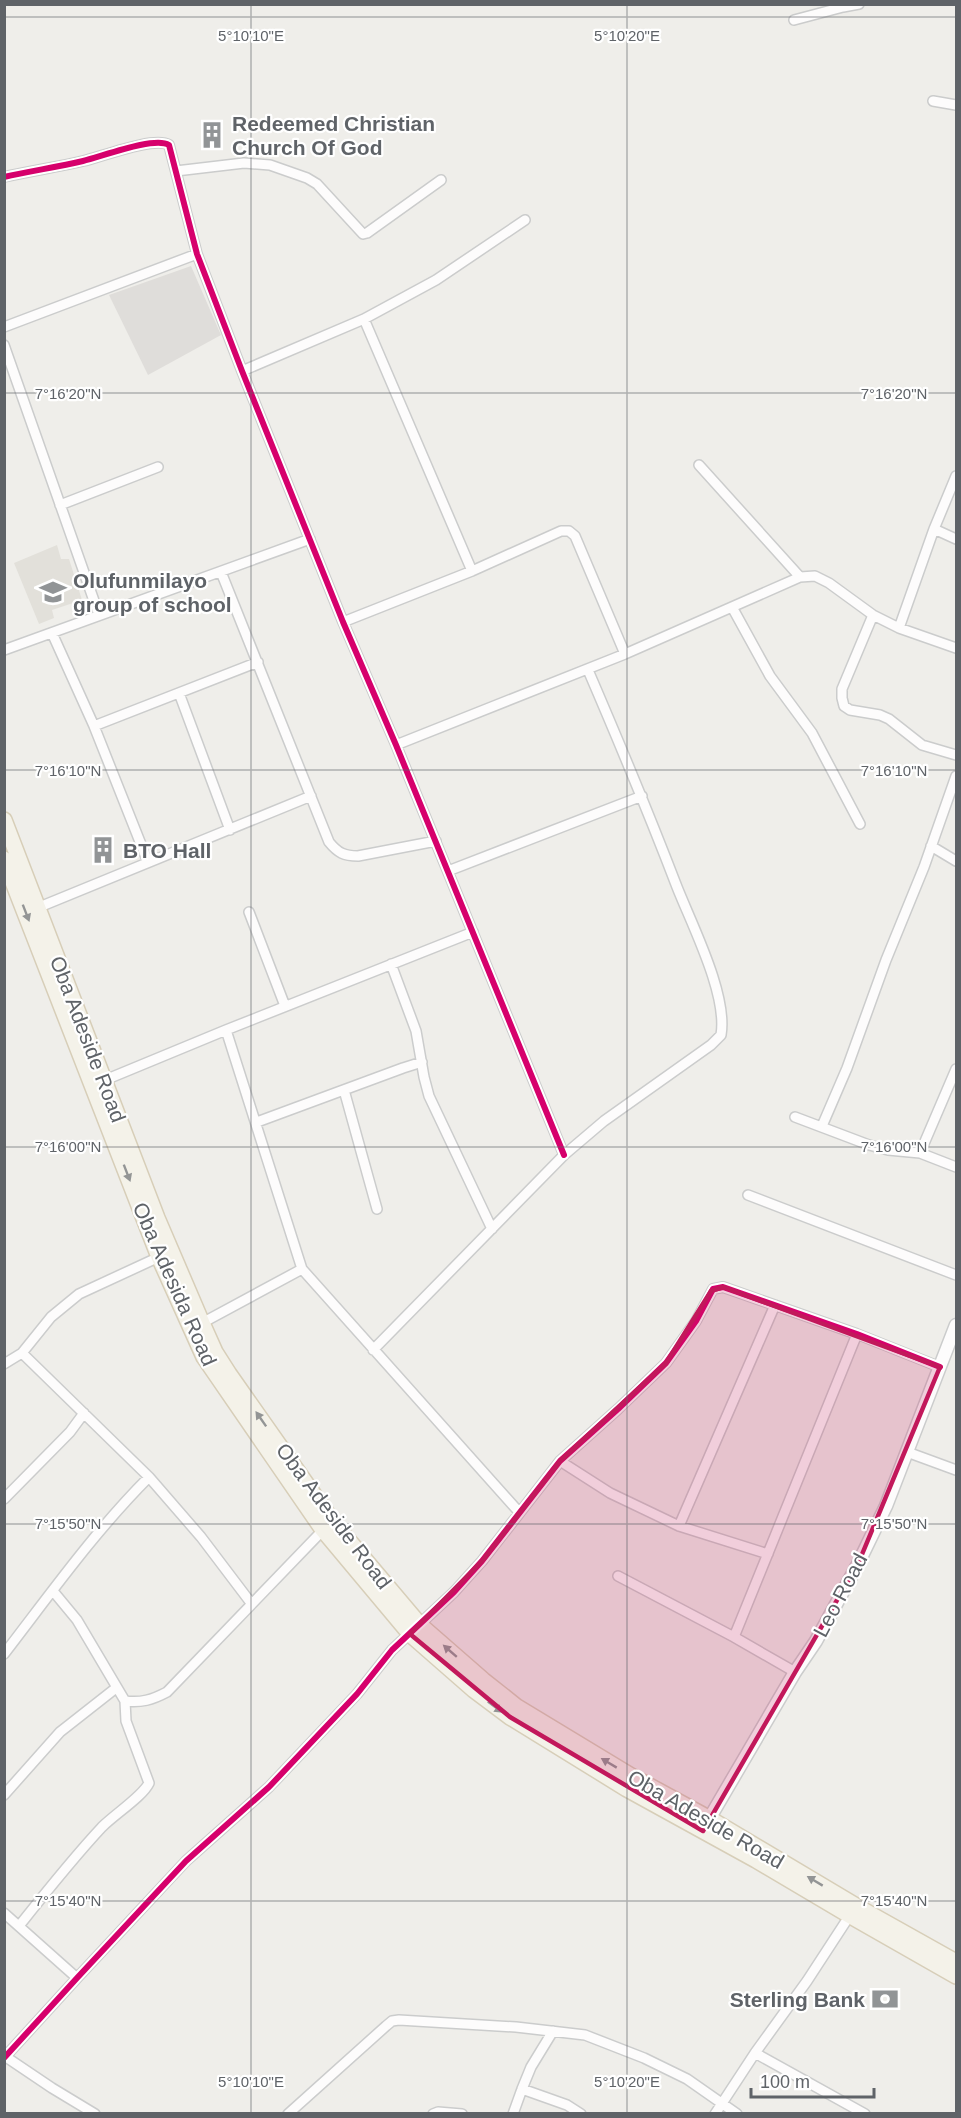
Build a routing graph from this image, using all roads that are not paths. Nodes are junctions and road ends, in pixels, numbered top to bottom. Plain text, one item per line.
1 (859, 4) edge
2 (794, 20) dead end
3 (933, 101) dead end
4 (957, 105) edge
5 (176, 171) junction
6 (4, 177) edge
7 (441, 180) dead end
8 (525, 220) dead end
9 (197, 254) junction
10 (364, 319) junction
11 (4, 327) edge
12 (4, 345) edge
13 (242, 371) junction
14 (699, 465) dead end
15 (158, 467) dead end
16 (956, 477) edge
17 (60, 505) junction
18 (934, 529) junction
19 (310, 539) junction
20 (957, 539) edge
21 (472, 571) junction
22 (221, 572) junction
23 (800, 577) junction
24 (732, 607) junction
25 (99, 615) junction
26 (873, 615) junction
27 (343, 622) junction
28 (899, 628) junction
29 (52, 633) junction
30 (957, 648) edge
31 (4, 650) edge
32 (625, 654) junction
33 (258, 662) junction
34 (588, 670) junction
35 (179, 693) junction
36 (94, 726) junction
37 (396, 745) junction
38 (957, 754) edge
39 (957, 776) edge
40 (311, 795) junction
41 (642, 796) junction
42 (4, 820) edge
43 (860, 824) dead end
44 (230, 830) junction
45 (436, 841) junction
46 (931, 846) junction
47 (4, 859) edge
48 (957, 861) edge
49 (148, 862) junction
50 (448, 871) junction
51 (21, 882) junction
52 (37, 908) junction
53 (249, 912) dead end
54 (473, 932) junction
55 (391, 964) junction
56 (285, 1006) junction
57 (226, 1030) junction
58 (422, 1062) junction
59 (957, 1069) edge
60 (105, 1080) junction
61 (344, 1090) junction
62 (107, 1105) junction
63 (795, 1117) dead end
64 (257, 1122) junction
65 (822, 1126) junction
66 (920, 1154) junction
67 (564, 1155) junction
68 (957, 1167) edge
69 (748, 1195) dead end
70 (377, 1209) dead end
71 (492, 1229) junction
72 (159, 1257) junction
73 (302, 1269) junction
74 (957, 1275) edge
75 (775, 1305) junction
76 (202, 1323) junction
77 (957, 1324) edge
78 (857, 1334) junction
79 (373, 1350) junction
80 (22, 1353) junction
81 (4, 1364) edge
82 (940, 1367) junction
83 (84, 1413) junction
84 (907, 1452) junction
85 (560, 1461) junction
86 (957, 1470) edge
87 (149, 1476) junction
88 (4, 1498) edge
89 (519, 1512) junction
90 (328, 1526) junction
91 (679, 1526) junction
92 (768, 1554) junction
93 (618, 1576) dead end
94 (53, 1591) junction
95 (252, 1603) junction
96 (415, 1630) junction
97 (734, 1637) junction
98 (4, 1654) edge
99 (795, 1672) junction
100 (116, 1688) junction
101 (125, 1701) junction
102 (4, 1796) edge
103 (706, 1825) junction
104 (852, 1911) junction
105 (5, 1915) edge
106 (19, 1926) junction
107 (957, 1962) edge
108 (957, 1976) edge
109 (77, 1978) junction
110 (553, 2031) junction
111 (755, 2053) junction
112 (5, 2058) edge
113 (522, 2089) junction
114 (722, 2104) junction
115 (95, 2114) edge
116 (288, 2114) edge
117 (433, 2114) edge
118 (462, 2114) edge
119 (513, 2114) edge
120 (581, 2114) edge
121 (715, 2114) edge
122 (737, 2114) edge
123 (865, 2114) edge

1 - 2 street
3 - 4 street
5 - 6 street
5 - 7 street
5 - 9 street
8 - 10 street
9 - 11 street
9 - 13 street
10 - 13 street
10 - 21 street
12 - 17 street
13 - 19 street
14 - 23 street
15 - 17 street
16 - 18 street
17 - 25 street
18 - 20 street
18 - 28 street
19 - 22 street
19 - 27 street
21 - 27 street
21 - 32 street
22 - 25 street
22 - 33 street
23 - 24 street
23 - 26 street
24 - 32 street
24 - 43 street
25 - 29 street
26 - 28 street
26 - 38 street
27 - 37 street
28 - 30 street
29 - 31 street
29 - 36 street
32 - 34 street
33 - 35 street
33 - 40 street
34 - 37 street
34 - 41 street
35 - 36 street
35 - 44 street
36 - 49 street
37 - 45 street
39 - 46 street
40 - 44 street
40 - 45 street
41 - 50 street
41 - 67 street
42 - 51 main road, Oba Adeside Road
44 - 49 street
45 - 50 street
46 - 48 street
46 - 65 street
47 - 51 main road, Oba Adesida Road
49 - 52 street
50 - 54 street
51 - 52 main road, Oba Adeside Road
51 -> 62 main road, Oba Adesida Road
52 - 60 main road, Oba Adeside Road
53 - 56 street
54 - 55 street
54 - 67 street
55 - 56 street
55 - 58 street
56 - 57 street
57 - 60 street
57 - 64 street
58 - 61 street
58 - 71 street
59 - 66 street
60 - 62 main road, Oba Adeside Road
61 - 64 street
61 - 70 street
62 -> 72 main road, Oba Adesida Road
62 - 76 main road, Oba Adeside Road
63 - 65 street
64 - 73 street
65 - 66 street
66 - 68 street
67 - 71 street
69 - 74 street
71 - 79 street
72 - 80 street
72 - 90 main road, Oba Adesida Road
73 - 76 street
73 - 79 street
75 - 78 street
75 - 85 street
75 - 91 street
90 -> 76 main road, Oba Adeside Road
77 - 82 street, Leo Road
78 - 82 street
78 - 92 street
79 - 89 street
80 - 81 street
80 - 83 street
82 - 84 street, Leo Road
83 - 87 street
83 - 88 street
84 - 86 street
84 - 99 street, Leo Road
85 - 89 street
85 - 91 street
87 - 94 street
87 - 95 street
89 - 96 street
90 - 95 street
90 - 96 main road, Oba Adesida Road
91 - 92 street
92 - 97 street
93 - 97 street
94 - 98 street
94 - 100 street
95 - 101 street
96 - 103 main road, Oba Adesida Road
96 - 109 street
97 - 99 street
99 - 103 street, Leo Road
100 - 101 street
100 - 102 street
101 - 106 street
103 - 104 main road, Oba Adesida Road
104 - 107 main road
104 - 108 main road, Oba Adesida Road
104 - 111 street
105 - 106 street
106 - 109 street
109 - 112 street
110 - 113 street
110 - 114 street
110 - 116 street
111 - 114 street
111 - 123 street
112 - 115 street
113 - 119 street
113 - 120 street
114 - 121 street
114 - 122 street
117 - 118 street

